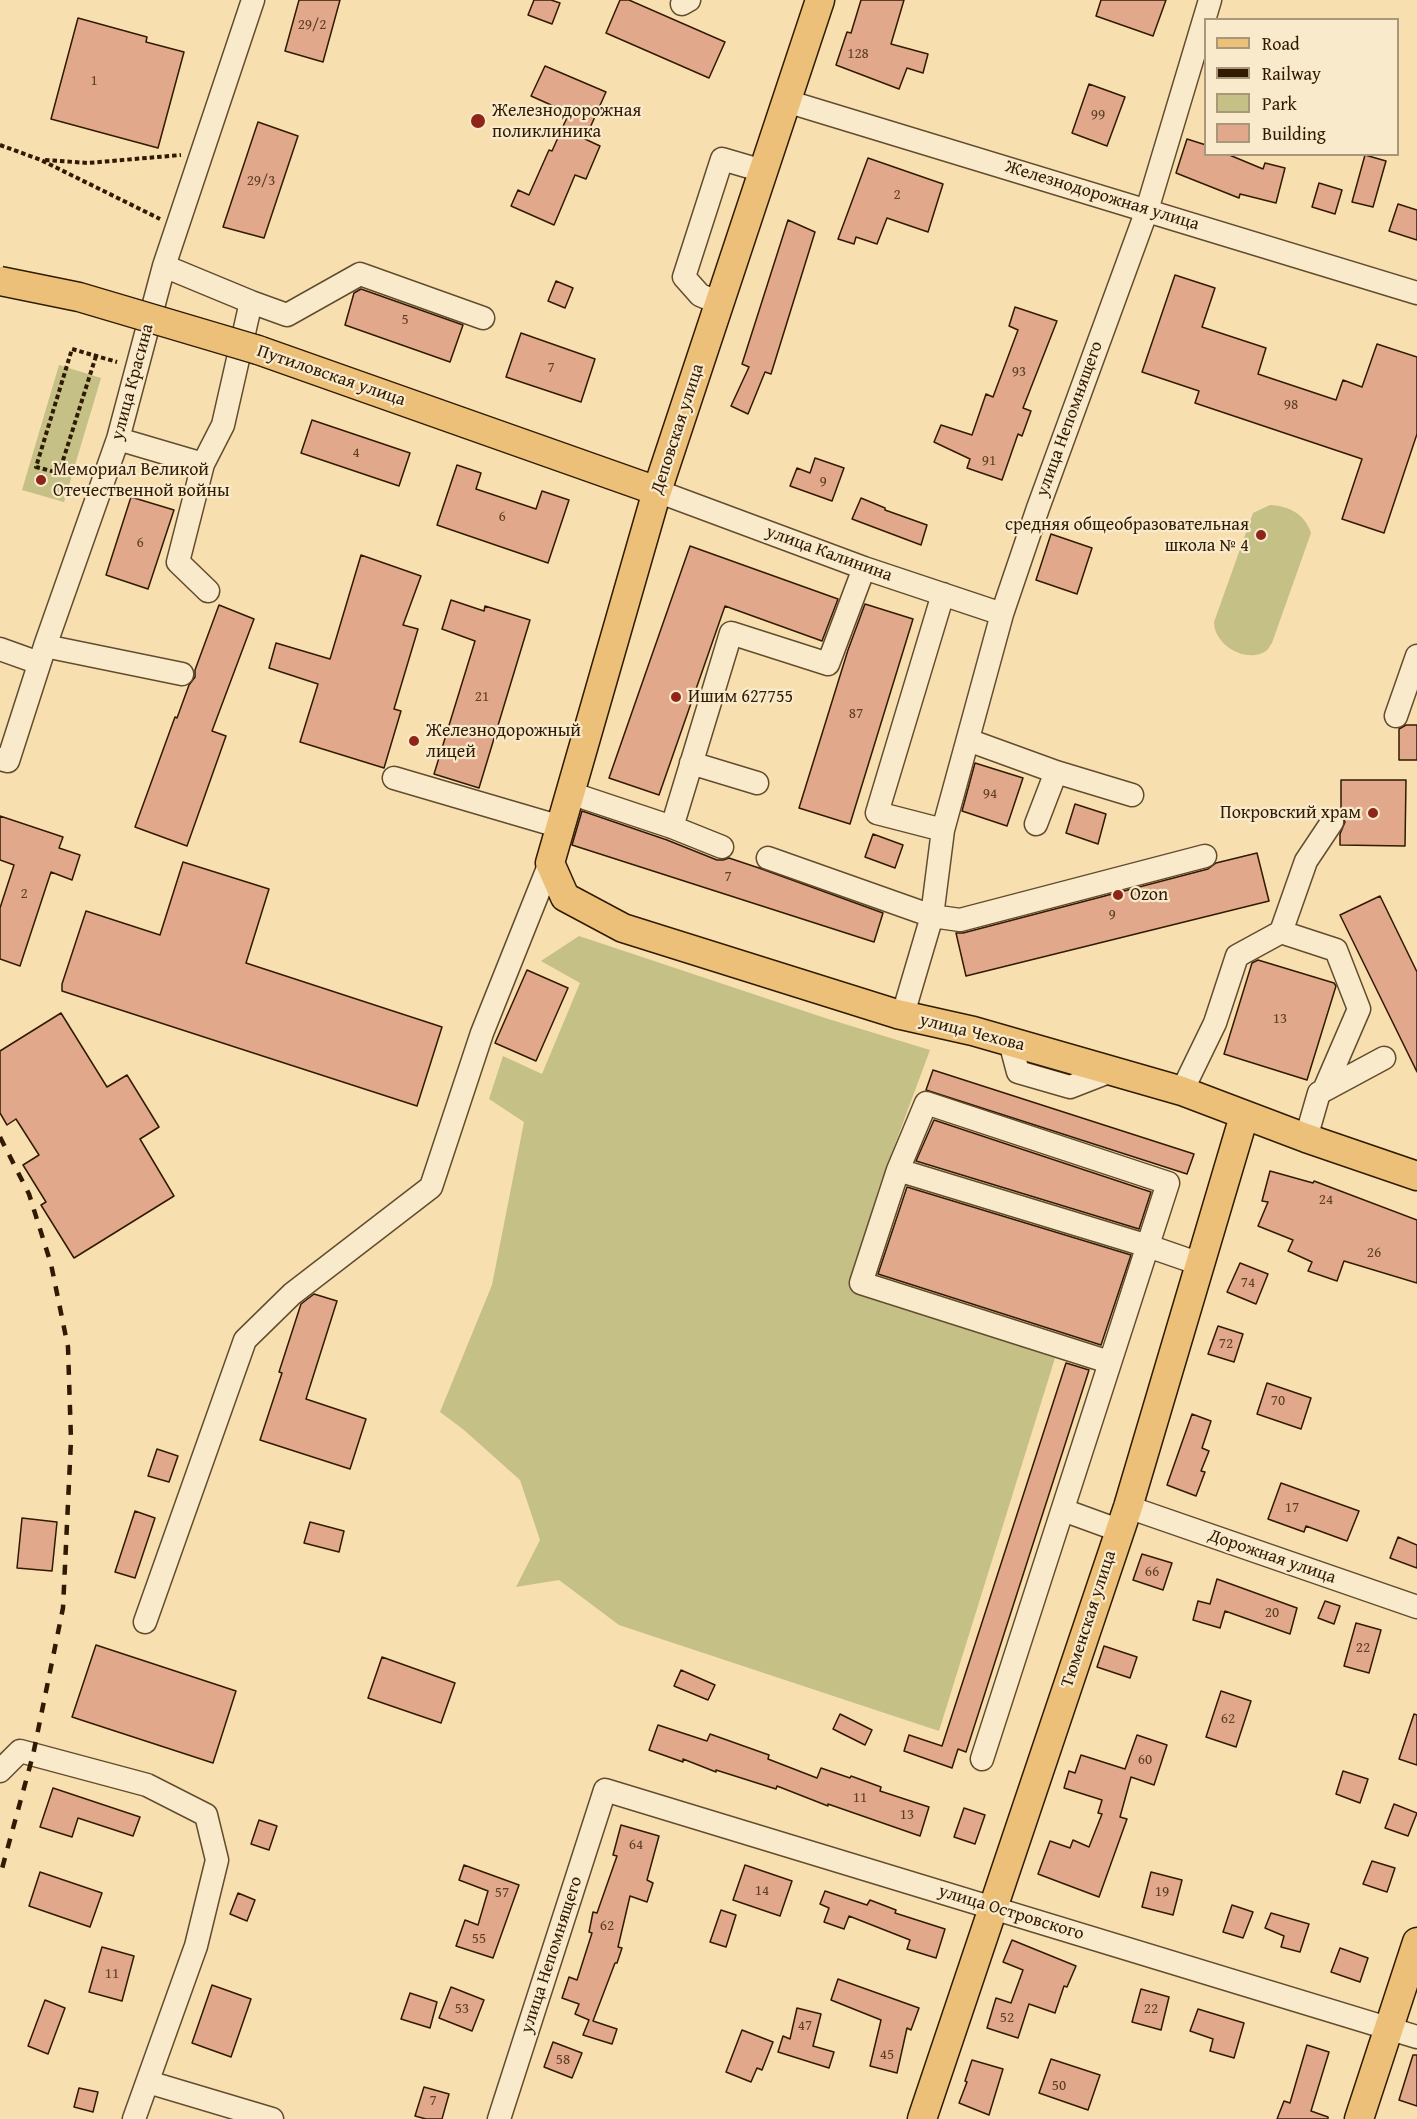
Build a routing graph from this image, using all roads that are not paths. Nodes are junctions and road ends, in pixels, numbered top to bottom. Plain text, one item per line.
1 (253, 0) edge
2 (820, 0) edge
3 (1210, 0) edge
4 (1205, 18) edge
5 (1204, 20) edge
6 (786, 101) junction
7 (763, 171) junction
8 (1147, 210) junction
9 (164, 266) junction
10 (0, 281) edge
11 (1417, 293) edge
12 (251, 302) junction
13 (719, 303) junction
14 (483, 318) dead end
15 (118, 439) junction
16 (203, 464) junction
17 (657, 491) junction
18 (864, 568) junction
19 (208, 591) dead end
20 (943, 594) junction
21 (1002, 614) junction
22 (0, 648) edge
23 (42, 655) junction
24 (1417, 656) edge
25 (182, 674) dead end
26 (1396, 716) dead end
27 (968, 740) junction
28 (4, 760) edge
29 (691, 763) junction
30 (1056, 772) junction
31 (394, 778) dead end
32 (757, 783) dead end
33 (570, 793) junction
34 (1132, 795) dead end
35 (1332, 822) dead end
36 (1036, 824) dead end
37 (561, 827) junction
38 (672, 827) junction
39 (943, 830) junction
40 (722, 847) dead end
41 (1205, 856) dead end
42 (768, 858) dead end
43 (550, 863) junction
44 (932, 916) junction
45 (1281, 932) junction
46 (897, 1014) junction
47 (1384, 1058) dead end
48 (1324, 1090) junction
49 (1182, 1091) junction
50 (1244, 1116) junction
51 (1306, 1138) junction
52 (898, 1170) junction
53 (1417, 1176) edge
54 (1148, 1246) junction
55 (1200, 1264) junction
56 (1109, 1362) junction
57 (1063, 1510) junction
58 (1123, 1518) junction
59 (1417, 1607) edge
60 (145, 1622) dead end
61 (982, 1760) dead end
62 (0, 1771) edge
63 (605, 1790) joint
64 (994, 1908) junction
65 (1417, 1942) edge
66 (1389, 2028) junction
67 (1417, 2037) edge
68 (148, 2082) junction
69 (134, 2119) edge
70 (272, 2119) edge
71 (499, 2119) edge
72 (922, 2119) edge
73 (1359, 2119) edge

1 - 9 street, улица Красина
2 - 6 main road, Деповская улица
3 - 4 street, улица Непомнящего
5 - 8 street, улица Непомнящего
6 - 7 main road, Деповская улица
6 - 8 street, Железнодорожная улица
7 - 13 main road, Деповская улица
7 - 13 street
8 - 11 street, Железнодорожная улица
8 - 21 street, улица Непомнящего
9 - 12 street
9 - 15 street, улица Красина
10 - 17 main road, Путиловская улица, bridge
12 - 14 street
12 - 16 street
13 - 17 main road, Деповская улица
15 - 16 street
15 - 23 street, улица Красина
16 - 19 street
17 - 18 street, улица Калинина
17 - 33 main road, Деповская улица
18 - 20 street, улица Калинина
18 - 29 street
20 - 21 street, улица Калинина
20 - 39 street
21 - 27 street, улица Непомнящего
22 - 23 street
23 - 25 street
23 - 28 street, улица Красина
24 - 26 street
27 - 30 street
27 - 39 street, улица Непомнящего
29 - 32 street
29 - 38 street
30 - 34 street
30 - 36 street
31 - 37 street
33 - 37 main road, Деповская улица
33 - 38 street
35 - 45 street
37 - 43 main road, Деповская улица
38 - 40 street
39 - 44 street, улица Непомнящего
41 - 44 street
42 - 44 street
43 - 46 main road, улица Чехова
43 - 60 street
44 - 46 street, улица Непомнящего
45 - 48 street
45 - 49 street
46 - 49 main road, улица Чехова
47 - 48 street
48 - 51 street
49 - 50 main road, улица Чехова
50 - 51 main road, улица Чехова
50 - 55 main road, Тюменская улица
51 - 53 main road, улица Чехова
52 - 54 street
52 - 54 street
52 - 56 street
54 - 55 street
54 - 56 street
55 - 58 main road, Тюменская улица
56 - 57 street
57 - 58 street, Дорожная улица
57 - 61 street
58 - 59 street, Дорожная улица
58 - 64 main road, Тюменская улица
62 - 68 street
63 - 64 street, улица Островского
63 - 71 street, улица Непомнящего
64 - 66 street, улица Островского
64 - 72 main road, Тюменская улица
65 - 66 main road
66 - 67 street, улица Островского
66 - 73 main road
68 - 69 street
68 - 70 street

